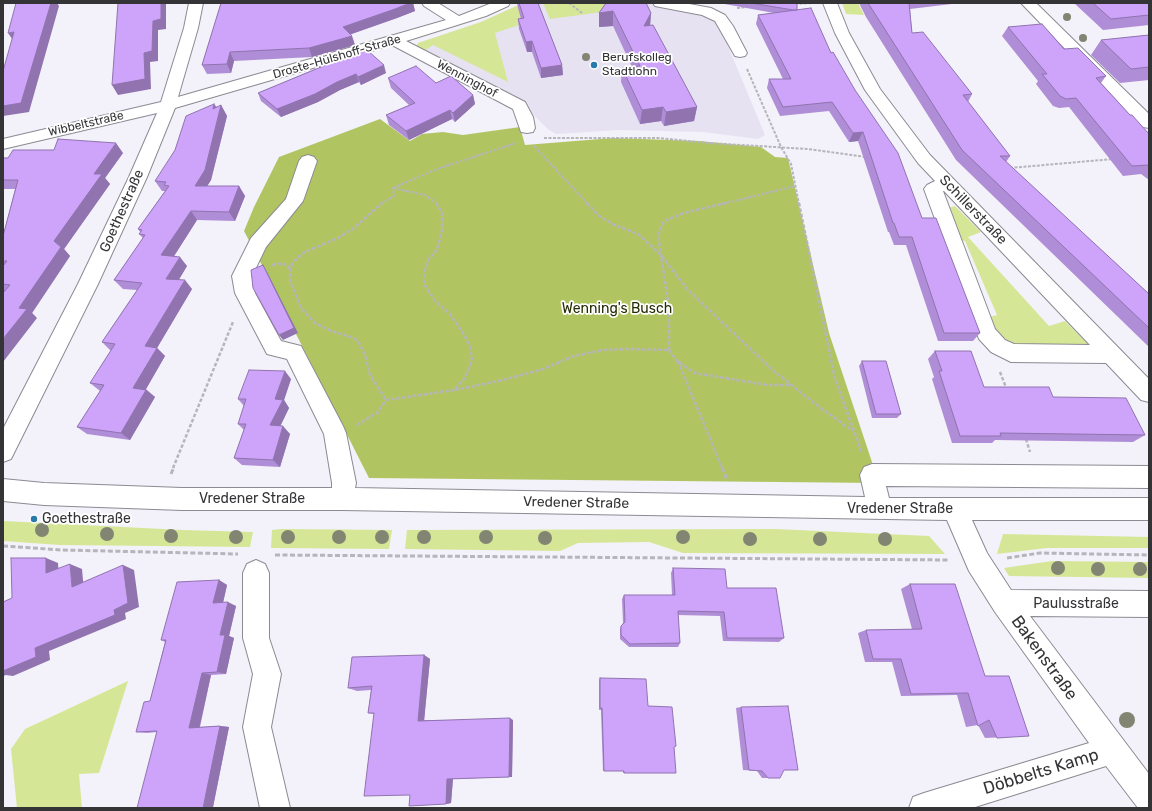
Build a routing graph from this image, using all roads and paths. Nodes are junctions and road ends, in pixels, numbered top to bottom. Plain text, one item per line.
1 (196, 3) edge
2 (429, 3) edge
3 (504, 3) edge
4 (569, 3) edge
5 (660, 3) edge
6 (816, 3) edge
7 (830, 3) edge
8 (1028, 3) edge
9 (793, 4) edge
10 (755, 7) edge
11 (701, 10) junction
12 (582, 13) dead end
13 (457, 21) junction
14 (393, 40) junction
15 (740, 53) joint
16 (168, 105) junction
17 (1149, 123) edge
18 (528, 133) junction
19 (3, 144) edge
20 (781, 147) junction
21 (868, 157) edge
22 (1118, 159) edge
23 (308, 161) dead end
24 (1008, 168) edge
25 (946, 182) junction
26 (795, 186) junction
27 (393, 188) junction
28 (661, 255) junction
29 (290, 268) junction
30 (246, 270) junction
31 (245, 293) junction
32 (998, 346) junction
33 (669, 350) junction
34 (1112, 354) junction
35 (677, 361) junction
36 (793, 385) junction
37 (454, 390) junction
38 (1149, 393) edge
39 (1010, 397) edge
40 (386, 400) junction
41 (853, 431) junction
42 (335, 433) junction
43 (1023, 433) edge
44 (3, 452) edge
45 (872, 475) junction
46 (1039, 476) junction
47 (1149, 477) edge
48 (730, 486) dead end
49 (3, 490) edge
50 (163, 499) junction
51 (342, 499) junction
52 (880, 509) junction
53 (954, 509) junction
54 (1149, 509) edge
55 (3, 546) edge
56 (1149, 554) edge
57 (257, 561) junction
58 (978, 562) junction
59 (1004, 603) junction
60 (1149, 604) edge
61 (1112, 750) junction
62 (1149, 798) edge
63 (275, 808) edge
64 (924, 808) edge

1 - 16 street, Goethestraße
2 - 13 street
3 - 13 street, Droste-Hülshoff-Straße
4 - 12 path
5 - 11 street
6 - 9 path
7 - 25 street, Schillerstraße
8 - 17 street
10 - 11 path
11 - 15 street
13 - 14 street, Droste-Hülshoff-Straße
14 - 16 street, Droste-Hülshoff-Straße
14 - 18 street, Wenninghof
15 - 20 path
16 - 19 street, Wibbeltstraße
16 - 44 street, Goethestraße
18 - 20 path
18 - 27 path
18 - 28 path
20 - 21 path
20 - 26 path
22 - 24 path
23 - 30 street
25 - 32 street
25 - 34 street, Schillerstraße
26 - 28 path
26 - 41 path
27 - 29 path
27 - 37 path
28 - 33 path
28 - 36 path
29 - 30 path
29 - 40 path
30 - 31 street
31 - 42 street
31 - 50 path
32 - 34 street
32 - 39 path
33 - 35 path
33 - 37 path
34 - 38 street, Schillerstraße
35 - 36 path
35 - 48 path
36 - 41 path
37 - 40 path
40 - 42 path
41 - 45 path
42 - 51 street
43 - 46 path
45 - 46 street
45 - 52 street
46 - 47 street
49 - 50 street, Vredener Straße
50 - 51 street, Vredener Straße
51 - 52 street, Vredener Straße
52 - 53 street, Vredener Straße
53 - 54 street, Vredener Straße
53 - 58 street, Bakenstraße
55 - 57 path
56 - 58 path
57 - 58 path
57 - 63 street
58 - 59 street, Bakenstraße
59 - 60 street, Paulusstraße
59 - 61 street, Bakenstraße
61 - 62 street, Bakenstraße
61 - 64 street, Döbbelts Kamp

